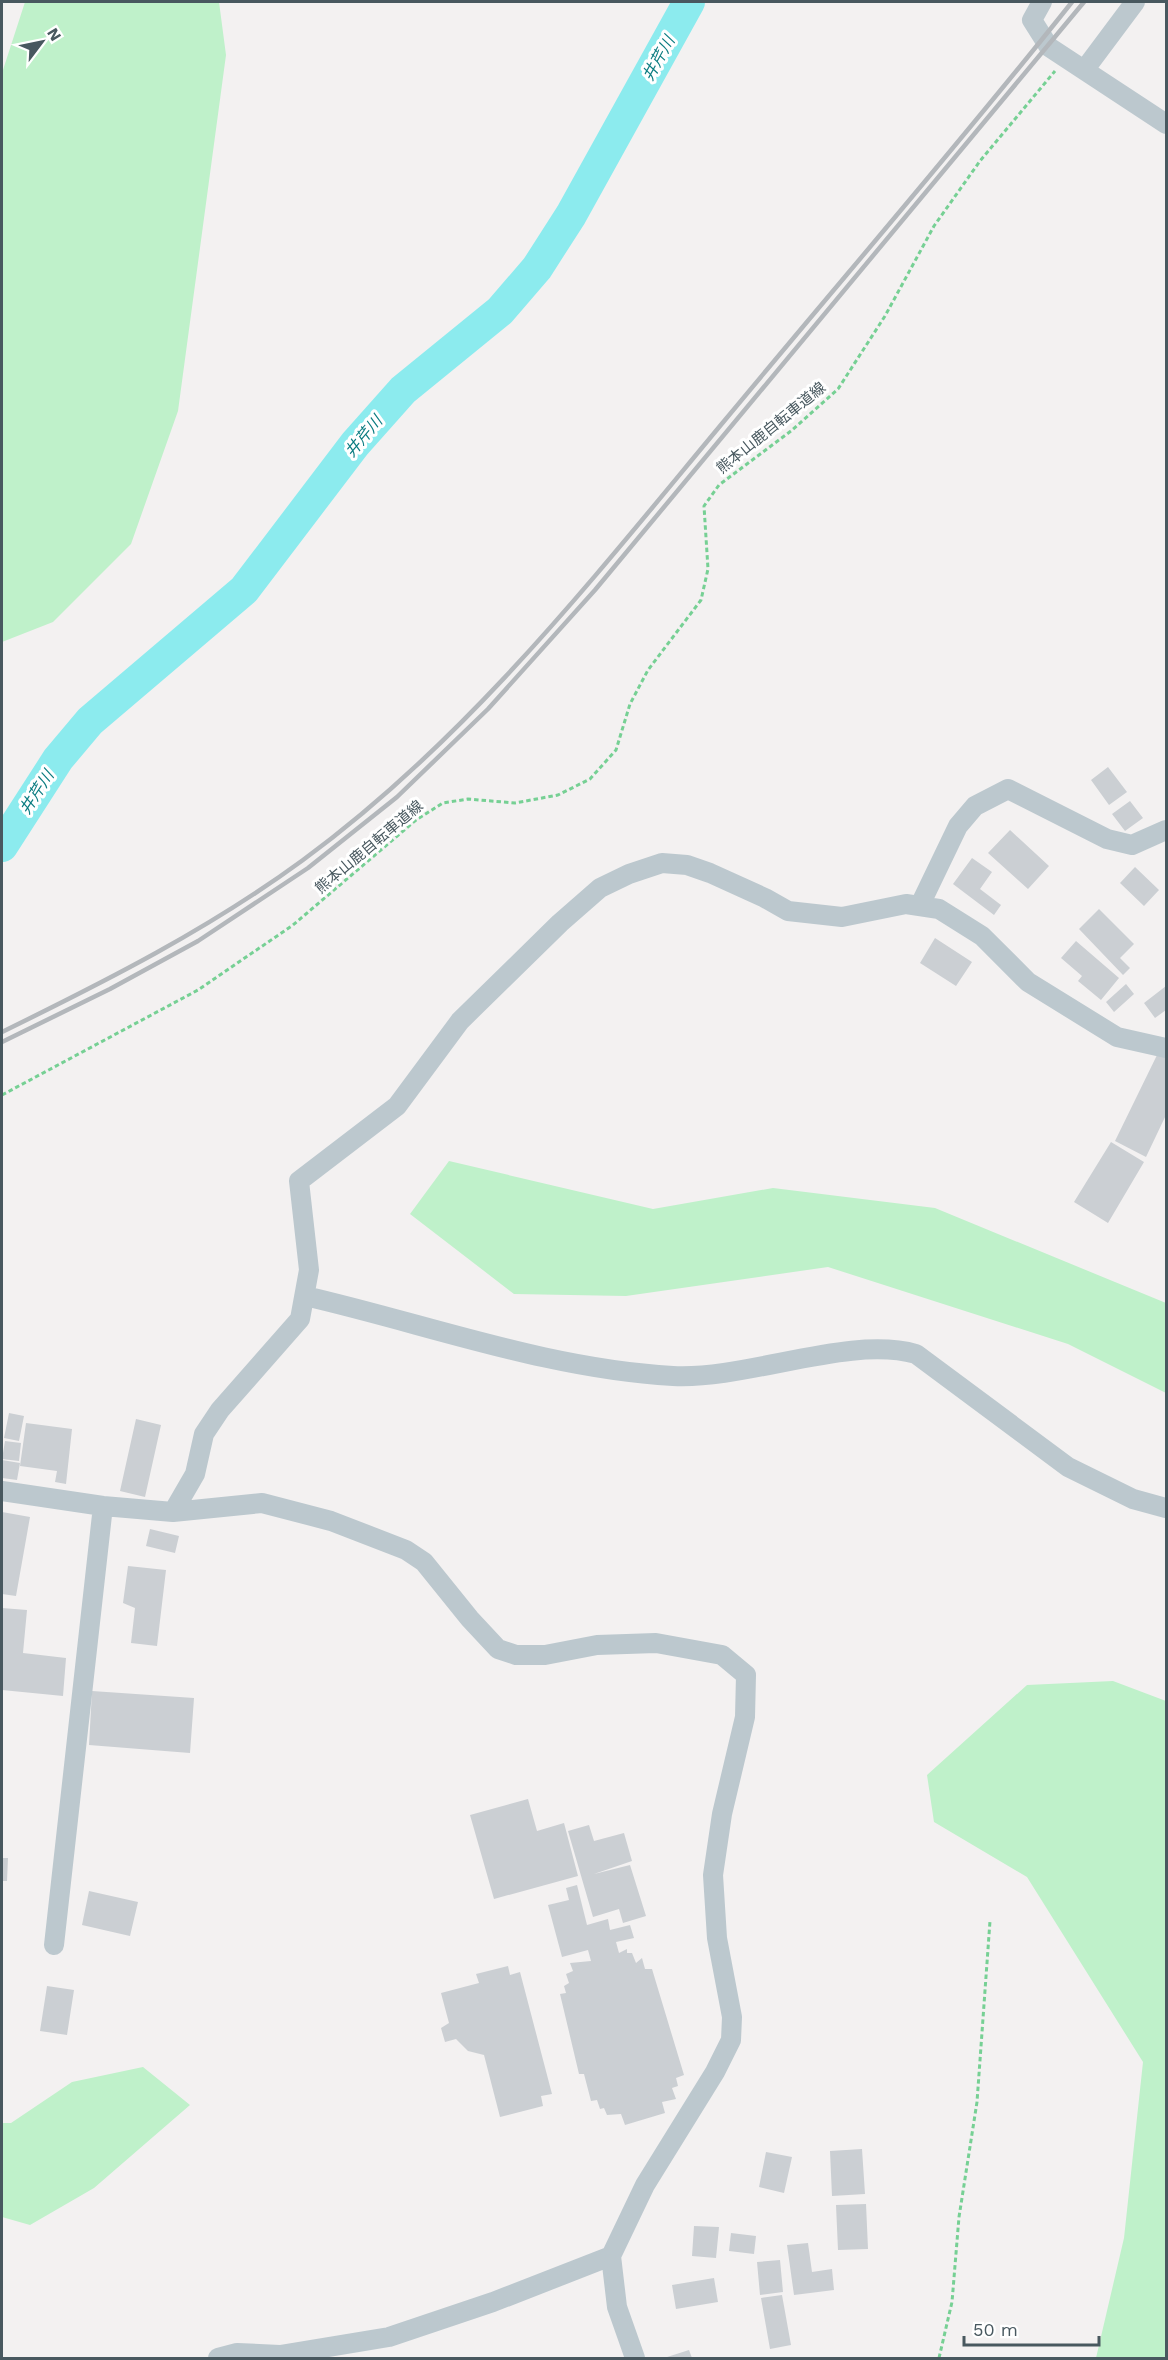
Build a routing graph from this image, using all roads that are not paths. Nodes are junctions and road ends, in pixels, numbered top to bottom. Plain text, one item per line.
1 (1042, 2) edge
2 (1135, 2) edge
3 (1085, 69) junction
4 (1167, 124) edge
5 (1167, 830) edge
6 (920, 905) junction
7 (1167, 1048) edge
8 (305, 1296) junction
9 (2, 1491) edge
10 (103, 1506) junction
11 (1167, 1508) edge
12 (173, 1512) junction
13 (54, 1945) dead end
14 (611, 2256) junction
15 (218, 2358) edge
16 (635, 2358) edge

1 - 3 street
2 - 3 street
3 - 4 street
5 - 6 street
6 - 7 street
6 - 8 street
8 - 11 street
8 - 12 street
9 - 10 street
10 - 12 street
10 - 13 street
12 - 14 street
14 - 15 street
14 - 16 street

